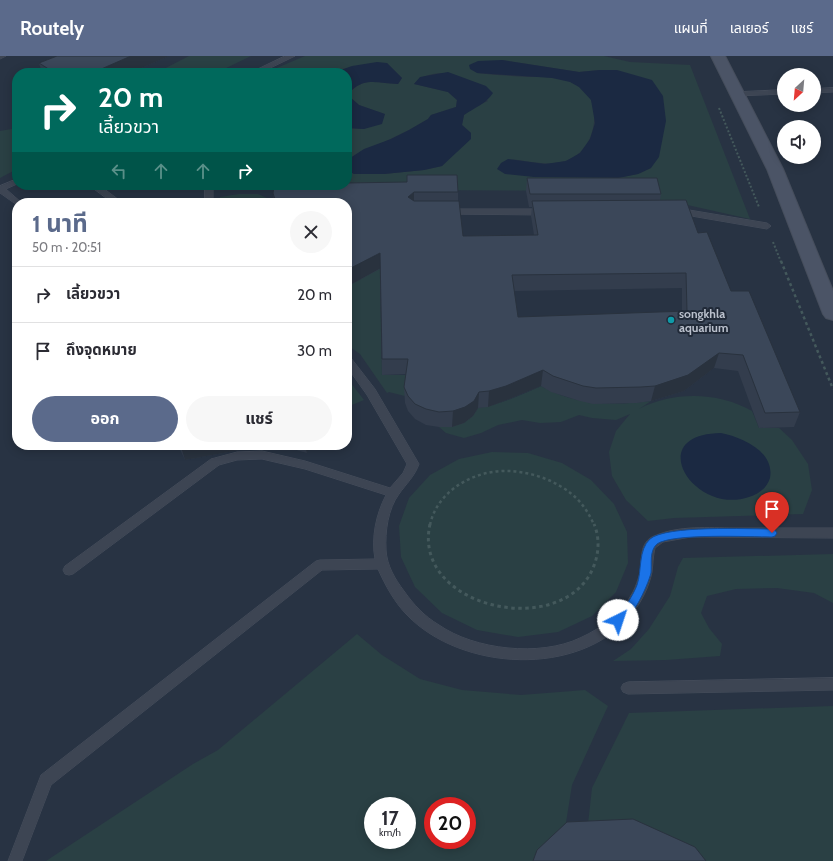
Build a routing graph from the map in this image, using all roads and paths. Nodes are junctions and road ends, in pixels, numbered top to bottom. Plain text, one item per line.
1 (291, 56) edge
2 (718, 56) edge
3 (265, 68) edge
4 (833, 90) edge
5 (821, 91) edge
6 (777, 92) edge
7 (737, 94) junction
8 (12, 184) edge
9 (0, 189) edge
10 (100, 190) edge
11 (12, 198) edge
12 (112, 198) edge
13 (667, 211) edge
14 (438, 212) edge
15 (556, 212) edge
16 (767, 226) dead end
17 (833, 314) edge
18 (352, 366) edge
19 (393, 493) junction
20 (428, 528) joint
21 (833, 533) edge
22 (382, 564) junction
23 (69, 570) dead end
24 (833, 684) edge
25 (628, 688) dead end
26 (14, 861) edge

1 - 3 lane
2 - 7 street
4 - 5 lane
6 - 7 lane
7 - 17 street
8 - 9 lane
9 - 11 lane
10 - 12 lane
13 - 16 lane
14 - 15 lane
18 - 19 lane
19 - 22 lane
19 - 23 lane
20 - 20 path
21 - 22 lane
22 - 26 lane
24 - 25 lane

